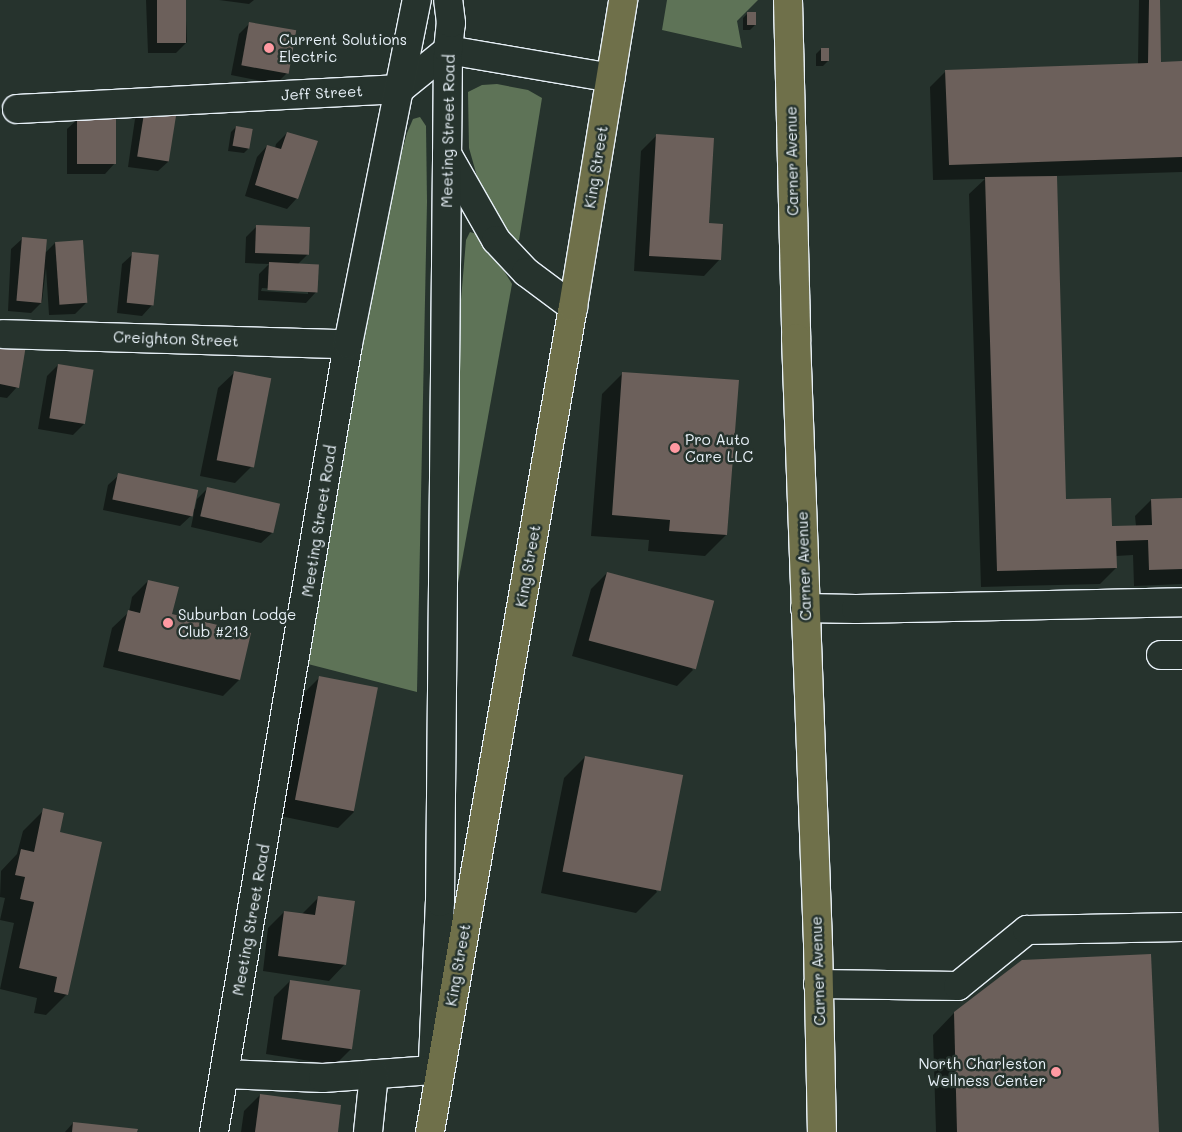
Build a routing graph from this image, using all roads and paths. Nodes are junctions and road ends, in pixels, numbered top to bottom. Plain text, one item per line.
1 (417, 0) edge
2 (448, 0) edge
3 (623, 0) edge
4 (788, 0) edge
5 (448, 50) junction
6 (611, 78) junction
7 (400, 89) junction
8 (17, 109) dead end
9 (447, 154) junction
10 (573, 307) junction
11 (3, 334) dead end
12 (348, 344) junction
13 (1182, 602) edge
14 (805, 608) junction
15 (1182, 927) edge
16 (818, 984) junction
17 (433, 1070) junction
18 (224, 1074) junction
19 (374, 1074) junction
20 (214, 1132) edge
21 (368, 1132) edge
22 (429, 1132) edge
23 (822, 1132) edge

1 - 7 street, Meeting Street Road
2 - 5 street, Meeting Street Road
3 - 6 main road, King Street
4 - 14 main road, Carner Avenue
5 - 6 street
5 - 7 street
5 - 9 street, Meeting Street Road
6 - 10 main road, King Street
7 - 8 street, Jeff Street
7 - 12 street, Meeting Street Road
9 - 10 street
9 - 17 street, Meeting Street Road
10 - 22 main road, King Street
11 - 12 street, Creighton Street
12 - 18 street, Meeting Street Road
13 - 14 street
14 - 16 main road, Carner Avenue
15 - 16 street
16 - 23 main road, Carner Avenue
17 - 19 street
17 - 22 street, Meeting Street Road
18 - 19 street
18 - 20 street, Meeting Street Road
19 - 21 street

